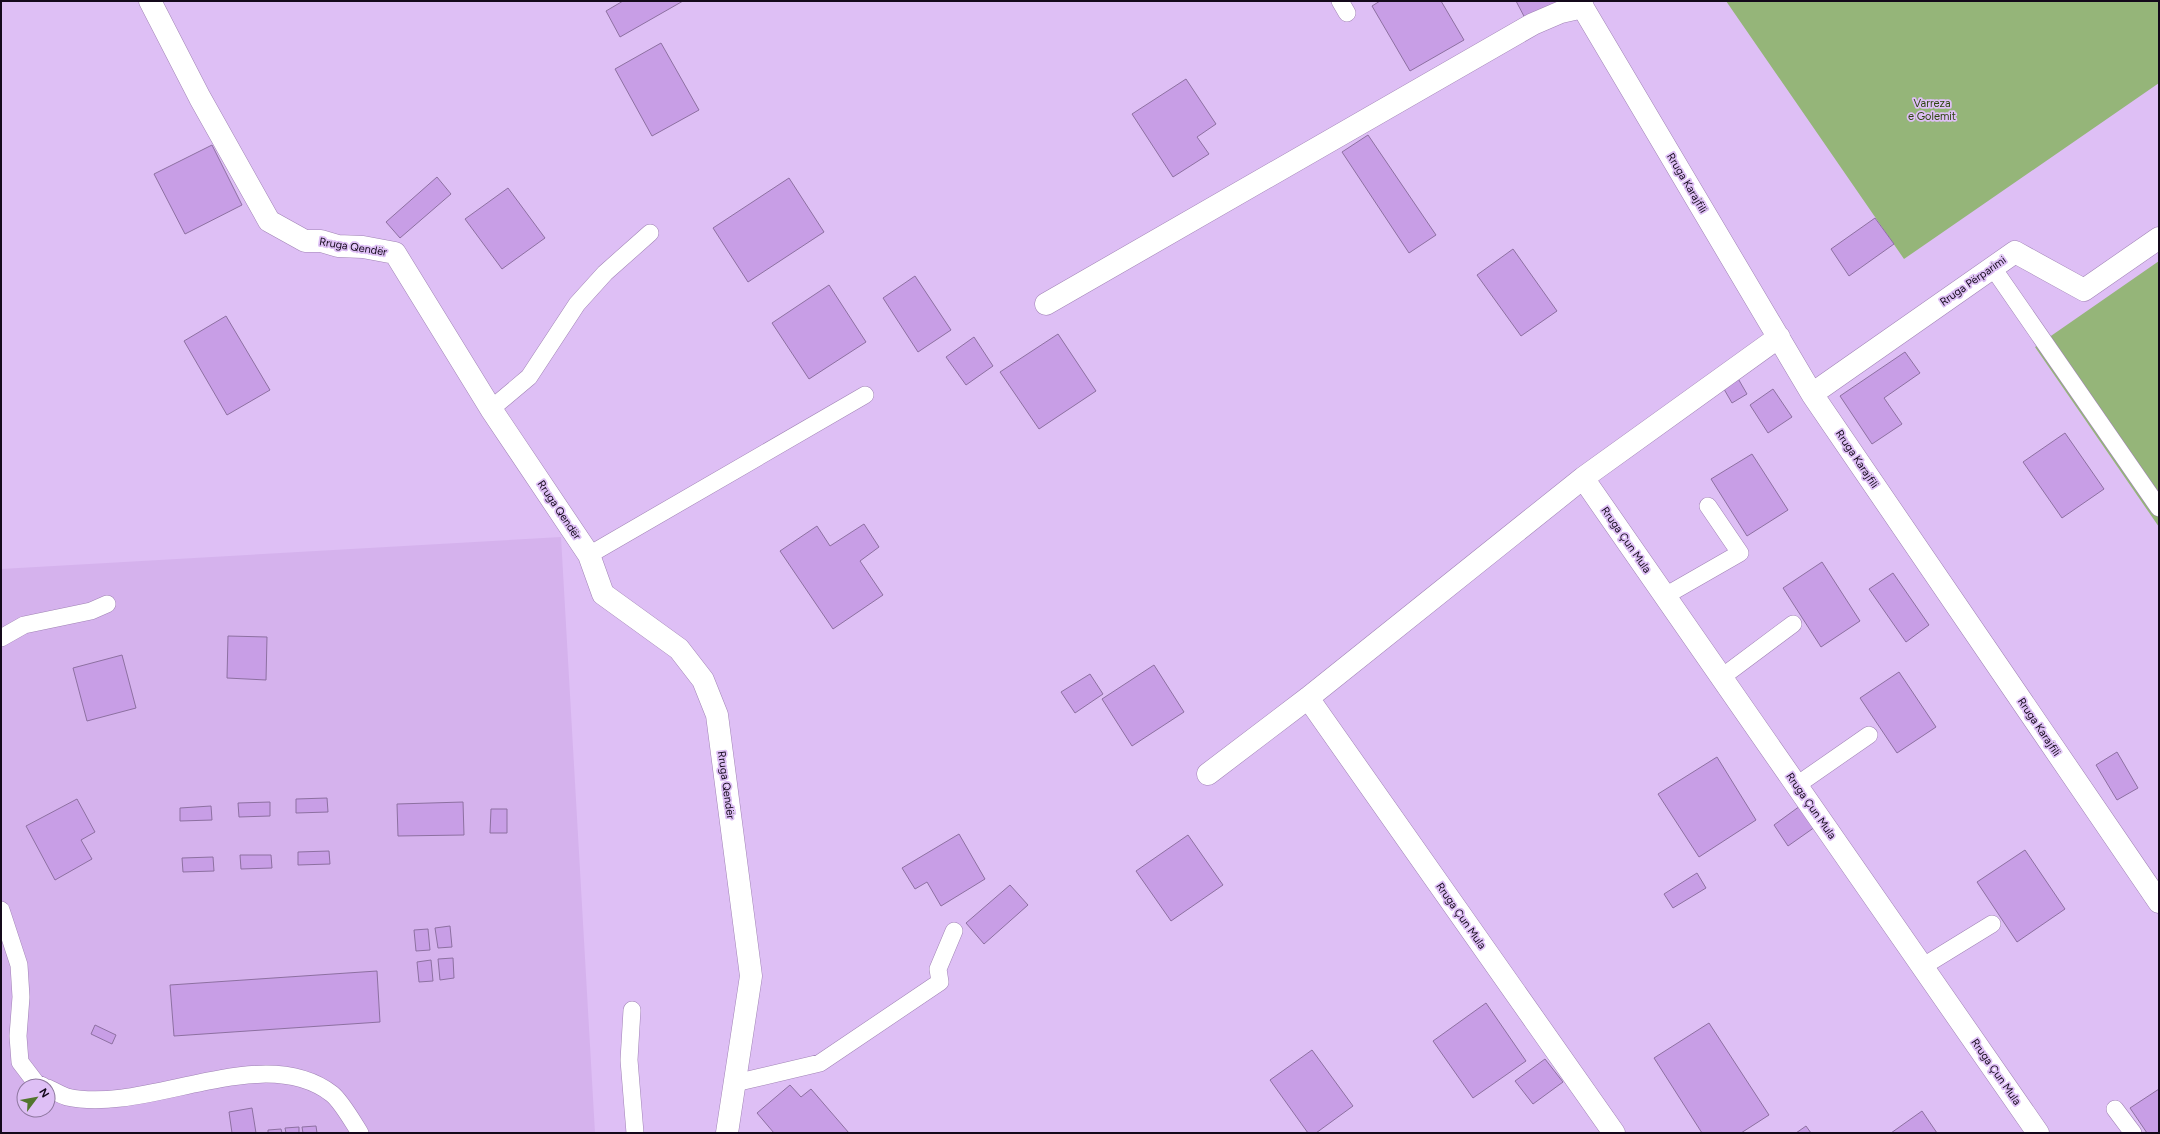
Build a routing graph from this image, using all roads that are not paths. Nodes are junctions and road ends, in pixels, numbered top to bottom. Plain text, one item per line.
1 (150, 1) edge
2 (1581, 4) edge
3 (650, 234) dead end
4 (2159, 238) edge
5 (1993, 268) junction
6 (1046, 304) dead end
7 (1779, 337) junction
8 (1812, 394) junction
9 (865, 395) dead end
10 (491, 409) junction
11 (1583, 478) junction
12 (1708, 506) dead end
13 (2159, 508) edge
14 (589, 555) junction
15 (1665, 596) junction
16 (107, 604) dead end
17 (1793, 624) dead end
18 (1, 638) edge
19 (1722, 677) junction
20 (1308, 698) junction
21 (1869, 735) dead end
22 (1208, 774) dead end
23 (1797, 785) junction
24 (2159, 902) edge
25 (1, 910) edge
26 (1992, 924) dead end
27 (954, 931) dead end
28 (1922, 966) junction
29 (632, 1010) dead end
30 (32, 1078) edge
31 (735, 1083) junction
32 (56, 1092) edge
33 (2115, 1109) dead end
34 (360, 1133) edge
35 (635, 1133) edge
36 (727, 1133) edge
37 (1614, 1133) edge
38 (2038, 1133) edge
39 (2133, 1133) edge

1 - 10 street, Rruga Qendër
2 - 6 street
2 - 7 street, Rruga Karajfili
3 - 10 lane
4 - 5 street, Rruga Përparimi
5 - 8 street, Rruga Përparimi
5 - 13 lane
7 - 8 street, Rruga Karajfili
7 - 11 street
8 - 24 street, Rruga Karajfili
9 - 14 lane
10 - 14 street, Rruga Qendër
11 - 15 street, Rruga Çun Mula
11 - 20 street
12 - 15 lane
14 - 31 street, Rruga Qendër
15 - 19 street, Rruga Çun Mula
16 - 18 lane
17 - 19 lane
19 - 23 street, Rruga Çun Mula
20 - 22 street
20 - 37 street, Rruga Çun Mula
21 - 23 lane
23 - 28 street, Rruga Çun Mula
25 - 30 lane
26 - 28 lane
27 - 31 lane
28 - 38 street, Rruga Çun Mula
29 - 35 lane
31 - 36 street, Rruga Qendër
32 - 34 lane
33 - 39 lane

